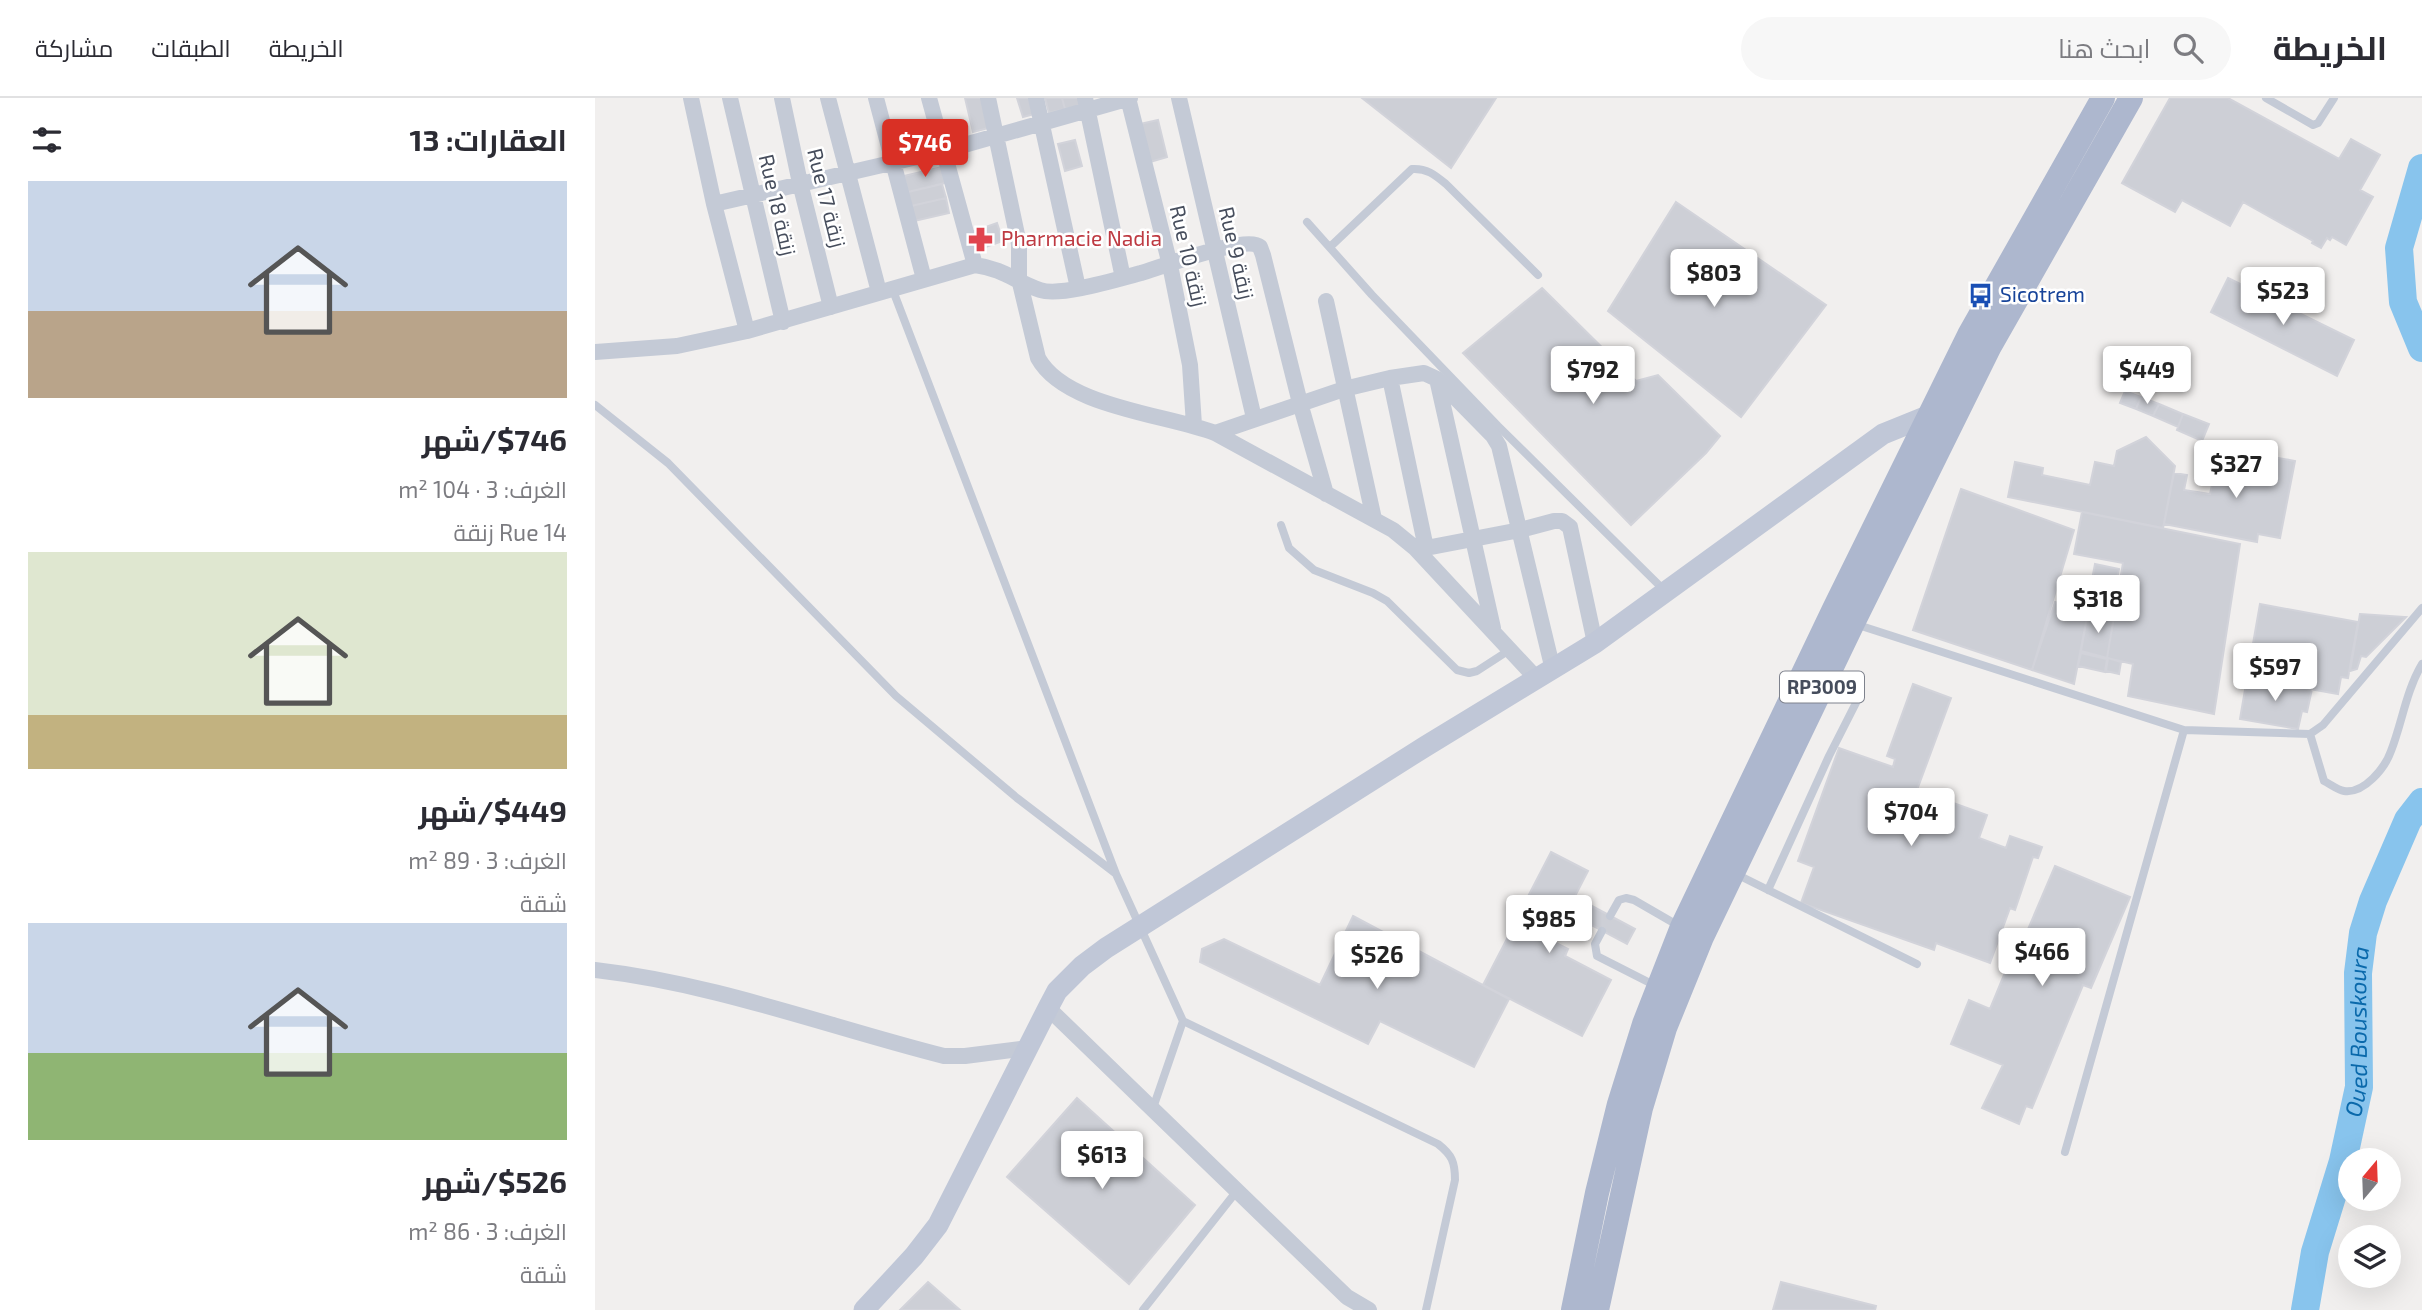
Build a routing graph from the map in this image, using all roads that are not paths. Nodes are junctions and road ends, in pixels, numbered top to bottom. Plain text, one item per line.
1 (691, 98) edge
2 (730, 98) edge
3 (782, 98) edge
4 (828, 98) edge
5 (876, 98) edge
6 (929, 98) edge
7 (988, 98) edge
8 (1036, 98) edge
9 (1129, 98) edge
10 (1179, 98) edge
11 (2103, 98) edge
12 (2131, 98) edge
13 (2266, 98) edge
14 (2334, 98) edge
15 (1086, 103) edge
16 (1042, 123) junction
17 (997, 136) junction
18 (943, 151) junction
19 (892, 163) junction
20 (847, 174) junction
21 (800, 183) junction
22 (753, 194) junction
23 (714, 204) junction
24 (1307, 222) dead end
25 (1331, 247) junction
26 (1213, 250) junction
27 (1170, 264) junction
28 (975, 265) junction
29 (1538, 275) dead end
30 (1123, 278) junction
31 (924, 279) junction
32 (1019, 279) junction
33 (1078, 288) junction
34 (885, 290) junction
35 (1326, 301) dead end
36 (831, 307) junction
37 (783, 322) junction
38 (747, 331) junction
39 (595, 352) edge
40 (1390, 378) junction
41 (1437, 379) junction
42 (1344, 389) junction
43 (1300, 403) junction
44 (595, 405) edge
45 (1957, 412) junction
46 (1930, 415) junction
47 (1254, 418) junction
48 (1194, 425) junction
49 (1215, 433) junction
50 (1327, 494) junction
51 (1374, 519) junction
52 (1281, 524) dead end
53 (1520, 530) junction
54 (1472, 538) junction
55 (1420, 548) junction
56 (1667, 592) junction
57 (2422, 608) edge
58 (1853, 623) junction
59 (1494, 631) junction
60 (1595, 643) junction
61 (1511, 649) junction
62 (2422, 664) edge
63 (1545, 675) junction
64 (1860, 695) dead end
65 (2185, 730) junction
66 (2310, 734) junction
67 (1733, 873) junction
68 (1116, 874) junction
69 (1768, 890) junction
70 (1610, 916) dead end
71 (1140, 926) junction
72 (1682, 927) junction
73 (1602, 931) dead end
74 (1917, 964) dead end
75 (595, 970) edge
76 (1657, 987) junction
77 (1048, 1008) junction
78 (1183, 1021) junction
79 (1028, 1048) junction
80 (1153, 1108) junction
81 (2065, 1152) dead end
82 (1236, 1192) junction
83 (864, 1310) edge
84 (1143, 1310) edge
85 (1369, 1310) edge
86 (1426, 1310) edge
87 (1573, 1310) edge
88 (1597, 1310) edge

1 - 23 street
2 - 22 street, Rue 18 زنقة
3 - 21 street, Rue 17 زنقة
4 - 20 street
5 - 19 street
6 - 18 street
7 - 17 street
8 - 16 street
9 - 15 street
9 - 27 street, Rue 10 زنقة
10 - 26 street, Rue 9 زنقة
11 - 46 main road, RP3009
12 - 45 main road, RP3009
13 - 14 lane
15 - 16 street
15 - 30 street
16 - 17 street
16 - 33 street
17 - 18 street
17 - 32 street
18 - 19 street
18 - 28 street
19 - 20 street
19 - 31 street
20 - 21 street
20 - 34 street
21 - 22 street
21 - 36 street, Rue 17 زنقة
22 - 23 street
22 - 37 street, Rue 18 زنقة
23 - 38 street
24 - 25 lane
25 - 29 lane
25 - 56 lane
26 - 27 street
26 - 43 street
26 - 47 street, Rue 9 زنقة
27 - 30 street
27 - 48 street, Rue 10 زنقة
28 - 31 street
28 - 32 street
30 - 33 street
31 - 34 street
32 - 33 street
32 - 48 street
34 - 36 street
34 - 68 lane
35 - 42 street
36 - 37 street
37 - 38 street
38 - 39 street
40 - 41 street
40 - 42 street
40 - 55 street
41 - 53 street
41 - 54 street
42 - 43 street
42 - 51 street
43 - 47 street
43 - 50 street
44 - 68 lane
45 - 46 street
45 - 58 main road, RP3009
46 - 56 street
46 - 72 main road, RP3009
47 - 49 street
48 - 49 street
49 - 50 street
50 - 51 street
51 - 55 street
52 - 61 lane
53 - 54 street
53 - 60 street
53 - 63 street
54 - 55 street
54 - 59 street
55 - 59 street
56 - 60 street
57 - 66 lane
58 - 65 lane
58 - 67 main road, RP3009
59 - 61 street
60 - 63 street
61 - 63 street
62 - 66 lane
63 - 71 street
64 - 69 lane
65 - 66 lane
65 - 81 lane
67 - 69 lane
67 - 88 main road, RP3009
68 - 71 lane
69 - 74 lane
70 - 72 lane
71 - 77 street
71 - 78 lane
72 - 76 main road, RP3009
73 - 76 lane
75 - 79 street
76 - 87 main road, RP3009
77 - 79 street
77 - 80 street
78 - 80 lane
78 - 86 lane
79 - 83 street
80 - 82 street
82 - 84 lane
82 - 85 street

